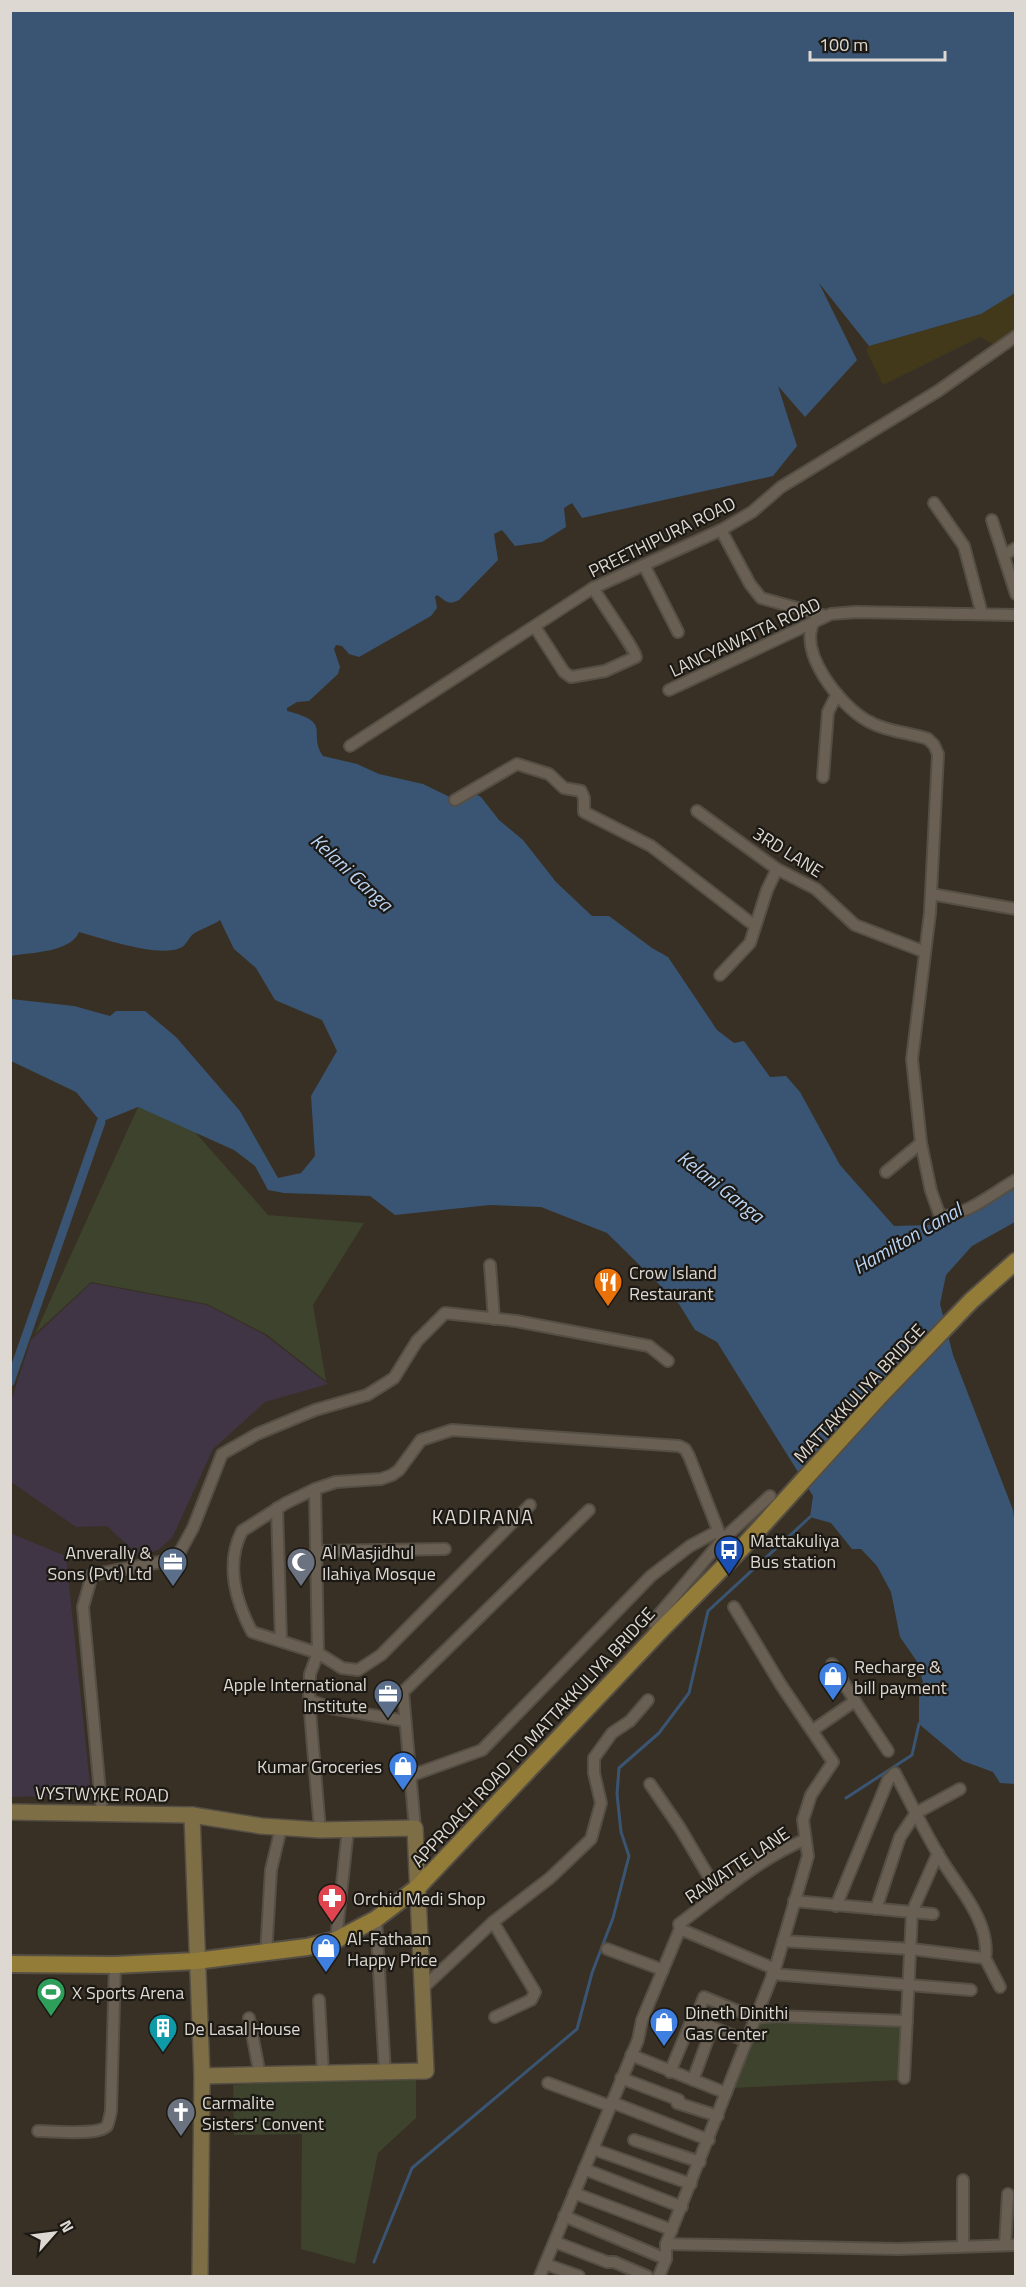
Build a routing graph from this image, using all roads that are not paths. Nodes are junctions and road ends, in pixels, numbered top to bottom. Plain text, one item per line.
1 (1016, 336) edge
2 (934, 503) dead end
3 (992, 520) dead end
4 (721, 530) junction
5 (1016, 548) edge
6 (1004, 555) junction
7 (644, 565) junction
8 (593, 588) junction
9 (1016, 594) edge
10 (982, 614) junction
11 (1016, 615) edge
12 (826, 616) junction
13 (815, 620) junction
14 (535, 627) junction
15 (678, 632) dead end
16 (669, 690) dead end
17 (837, 694) junction
18 (350, 746) dead end
19 (823, 777) dead end
20 (455, 800) dead end
21 (697, 811) dead end
22 (777, 869) junction
23 (931, 894) junction
24 (1016, 909) edge
25 (755, 926) junction
26 (925, 952) junction
27 (720, 975) dead end
28 (921, 1143) junction
29 (886, 1172) dead end
30 (1016, 1180) edge
31 (1016, 1261) edge
32 (490, 1265) dead end
33 (494, 1319) junction
34 (668, 1360) dead end
35 (315, 1489) junction
36 (793, 1493) joint
37 (771, 1496) dead end
38 (531, 1505) dead end
39 (277, 1508) junction
40 (589, 1510) dead end
41 (720, 1536) junction
42 (445, 1549) dead end
43 (316, 1551) junction
44 (734, 1607) dead end
45 (661, 1630) junction
46 (281, 1641) junction
47 (318, 1653) junction
48 (832, 1664) dead end
49 (309, 1700) junction
50 (648, 1700) dead end
51 (855, 1701) junction
52 (405, 1721) junction
53 (813, 1730) junction
54 (888, 1751) dead end
55 (410, 1776) junction
56 (650, 1784) dead end
57 (960, 1789) dead end
58 (10, 1812) edge
59 (916, 1813) junction
60 (102, 1814) junction
61 (192, 1815) junction
62 (281, 1828) junction
63 (414, 1828) junction
64 (348, 1829) junction
65 (320, 1830) junction
66 (804, 1840) junction
67 (938, 1853) junction
68 (418, 1887) junction
69 (719, 1894) junction
70 (794, 1901) junction
71 (836, 1905) junction
72 (876, 1909) junction
73 (912, 1912) junction
74 (933, 1914) dead end
75 (376, 1918) junction
76 (493, 1922) junction
77 (680, 1929) junction
78 (336, 1940) junction
79 (783, 1941) junction
80 (607, 1949) dead end
81 (911, 1949) junction
82 (266, 1954) junction
83 (985, 1958) junction
84 (196, 1961) junction
85 (10, 1964) edge
86 (115, 1965) junction
87 (663, 1970) junction
88 (774, 1972) junction
89 (908, 1984) junction
90 (1000, 1987) dead end
91 (423, 1988) junction
92 (971, 1989) dead end
93 (319, 2000) dead end
94 (495, 2017) dead end
95 (249, 2018) dead end
96 (755, 2018) junction
97 (695, 2020) junction
98 (907, 2021) junction
99 (712, 2028) junction
100 (746, 2041) junction
101 (632, 2055) junction
102 (385, 2072) junction
103 (670, 2072) junction
104 (323, 2073) junction
105 (260, 2074) junction
106 (202, 2076) junction
107 (621, 2078) junction
108 (904, 2078) dead end
109 (693, 2080) junction
110 (548, 2082) dead end
111 (726, 2093) junction
112 (611, 2104) junction
113 (718, 2116) junction
114 (38, 2131) dead end
115 (634, 2140) dead end
116 (709, 2140) junction
117 (593, 2150) junction
118 (700, 2162) junction
119 (584, 2169) junction
120 (963, 2180) dead end
121 (691, 2184) junction
122 (574, 2193) junction
123 (1008, 2194) dead end
124 (682, 2207) junction
125 (564, 2216) junction
126 (672, 2230) junction
127 (555, 2242) junction
128 (666, 2244) junction
129 (963, 2245) junction
130 (1010, 2245) edge
131 (666, 2259) junction
132 (545, 2264) junction
133 (200, 2277) edge
134 (540, 2277) edge
135 (579, 2277) edge
136 (647, 2277) edge
137 (659, 2277) edge

1 - 4 street, PREETHIPURA ROAD
2 - 10 street
3 - 6 street
4 - 7 street, PREETHIPURA ROAD
4 - 12 street
5 - 6 street
6 - 9 street
7 - 8 street, PREETHIPURA ROAD
7 - 15 street
8 - 14 street, PREETHIPURA ROAD
8 - 14 street
10 - 11 street, LANCYAWATTA ROAD
10 - 12 street, LANCYAWATTA ROAD
12 - 13 street, LANCYAWATTA ROAD
13 - 16 street, LANCYAWATTA ROAD
13 - 17 street
14 - 18 street, PREETHIPURA ROAD
17 - 19 street
17 - 23 street
20 - 25 street
21 - 22 street, 3RD LANE
22 - 25 street
22 - 26 street, 3RD LANE
23 - 24 street
23 - 26 street
25 - 27 street
26 - 28 street
28 - 29 street
28 - 30 street
31 - 36 main road, MATTAKKULIYA BRIDGE
32 - 33 street
33 - 34 street
33 - 60 street
35 - 39 street
35 - 41 street
35 - 43 street
36 - 45 main road, APPROACH ROAD TO MATTAKKULIYA BRIDGE
37 - 41 street
38 - 47 street
39 - 46 street
39 - 46 street
40 - 52 street
41 - 45 street
41 - 55 street
42 - 43 street
43 - 47 street
44 - 53 street
45 - 68 main road, APPROACH ROAD TO MATTAKKULIYA BRIDGE
46 - 47 street
47 - 49 street
48 - 51 street
49 - 52 street
49 - 65 street
50 - 76 street
51 - 53 street
51 - 54 street
52 - 55 street
53 - 66 street
55 - 63 street
56 - 69 street
57 - 59 street
58 - 60 street, VYSTWYKE ROAD
59 - 67 street
59 - 71 street
59 - 72 street
60 - 61 street, VYSTWYKE ROAD
61 - 62 street, VYSTWYKE ROAD
61 - 84 street
62 - 65 street, VYSTWYKE ROAD
62 - 82 street
63 - 64 street, VYSTWYKE ROAD
63 - 68 street
64 - 65 street, VYSTWYKE ROAD
64 - 78 street
66 - 69 street, RAWATTE LANE
66 - 70 street, RAWATTE LANE
67 - 73 street
67 - 83 street
68 - 75 main road, APPROACH ROAD TO MATTAKKULIYA BRIDGE
68 - 91 street
69 - 77 street, RAWATTE LANE
70 - 71 street
70 - 79 street, RAWATTE LANE
71 - 72 street
72 - 73 street
73 - 74 street
73 - 81 street
75 - 78 main road, APPROACH ROAD TO MATTAKKULIYA BRIDGE
75 - 102 street
76 - 91 street
76 - 94 street
77 - 87 street, RAWATTE LANE
77 - 88 street
78 - 82 main road, APPROACH ROAD TO MATTAKKULIYA BRIDGE
79 - 81 street
79 - 88 street, RAWATTE LANE
80 - 87 street
81 - 83 street
81 - 89 street
82 - 84 main road, APPROACH ROAD TO MATTAKKULIYA BRIDGE
83 - 90 street
84 - 86 main road, APPROACH ROAD TO MATTAKKULIYA BRIDGE
84 - 106 street
85 - 86 main road, APPROACH ROAD TO MATTAKKULIYA BRIDGE
86 - 114 street
87 - 101 street, RAWATTE LANE
88 - 89 street
88 - 96 street, RAWATTE LANE
89 - 92 street
89 - 98 street
91 - 102 street
93 - 104 street
95 - 105 street
96 - 97 street
96 - 98 street
96 - 100 street, RAWATTE LANE
97 - 99 street
97 - 103 street
98 - 108 street
99 - 100 street
99 - 109 street
100 - 111 street, RAWATTE LANE
101 - 103 street
101 - 107 street, RAWATTE LANE
102 - 104 street
103 - 109 street
104 - 105 street
105 - 106 street
106 - 133 street
107 - 112 street, RAWATTE LANE
107 - 113 street
109 - 111 street
110 - 112 street
111 - 113 street, RAWATTE LANE
112 - 116 street
112 - 117 street, RAWATTE LANE
113 - 116 street, RAWATTE LANE
115 - 118 street
116 - 118 street, RAWATTE LANE
117 - 119 street, RAWATTE LANE
117 - 121 street
118 - 121 street, RAWATTE LANE
119 - 122 street, RAWATTE LANE
119 - 124 street
120 - 129 street
121 - 124 street, RAWATTE LANE
122 - 125 street, RAWATTE LANE
122 - 126 street
123 - 130 street
124 - 126 street, RAWATTE LANE
125 - 127 street, RAWATTE LANE
125 - 131 street
126 - 128 street, RAWATTE LANE
127 - 132 street, RAWATTE LANE
127 - 136 street
128 - 129 street
128 - 131 street, RAWATTE LANE
129 - 130 street
131 - 137 street, RAWATTE LANE
132 - 134 street, RAWATTE LANE
132 - 135 street

